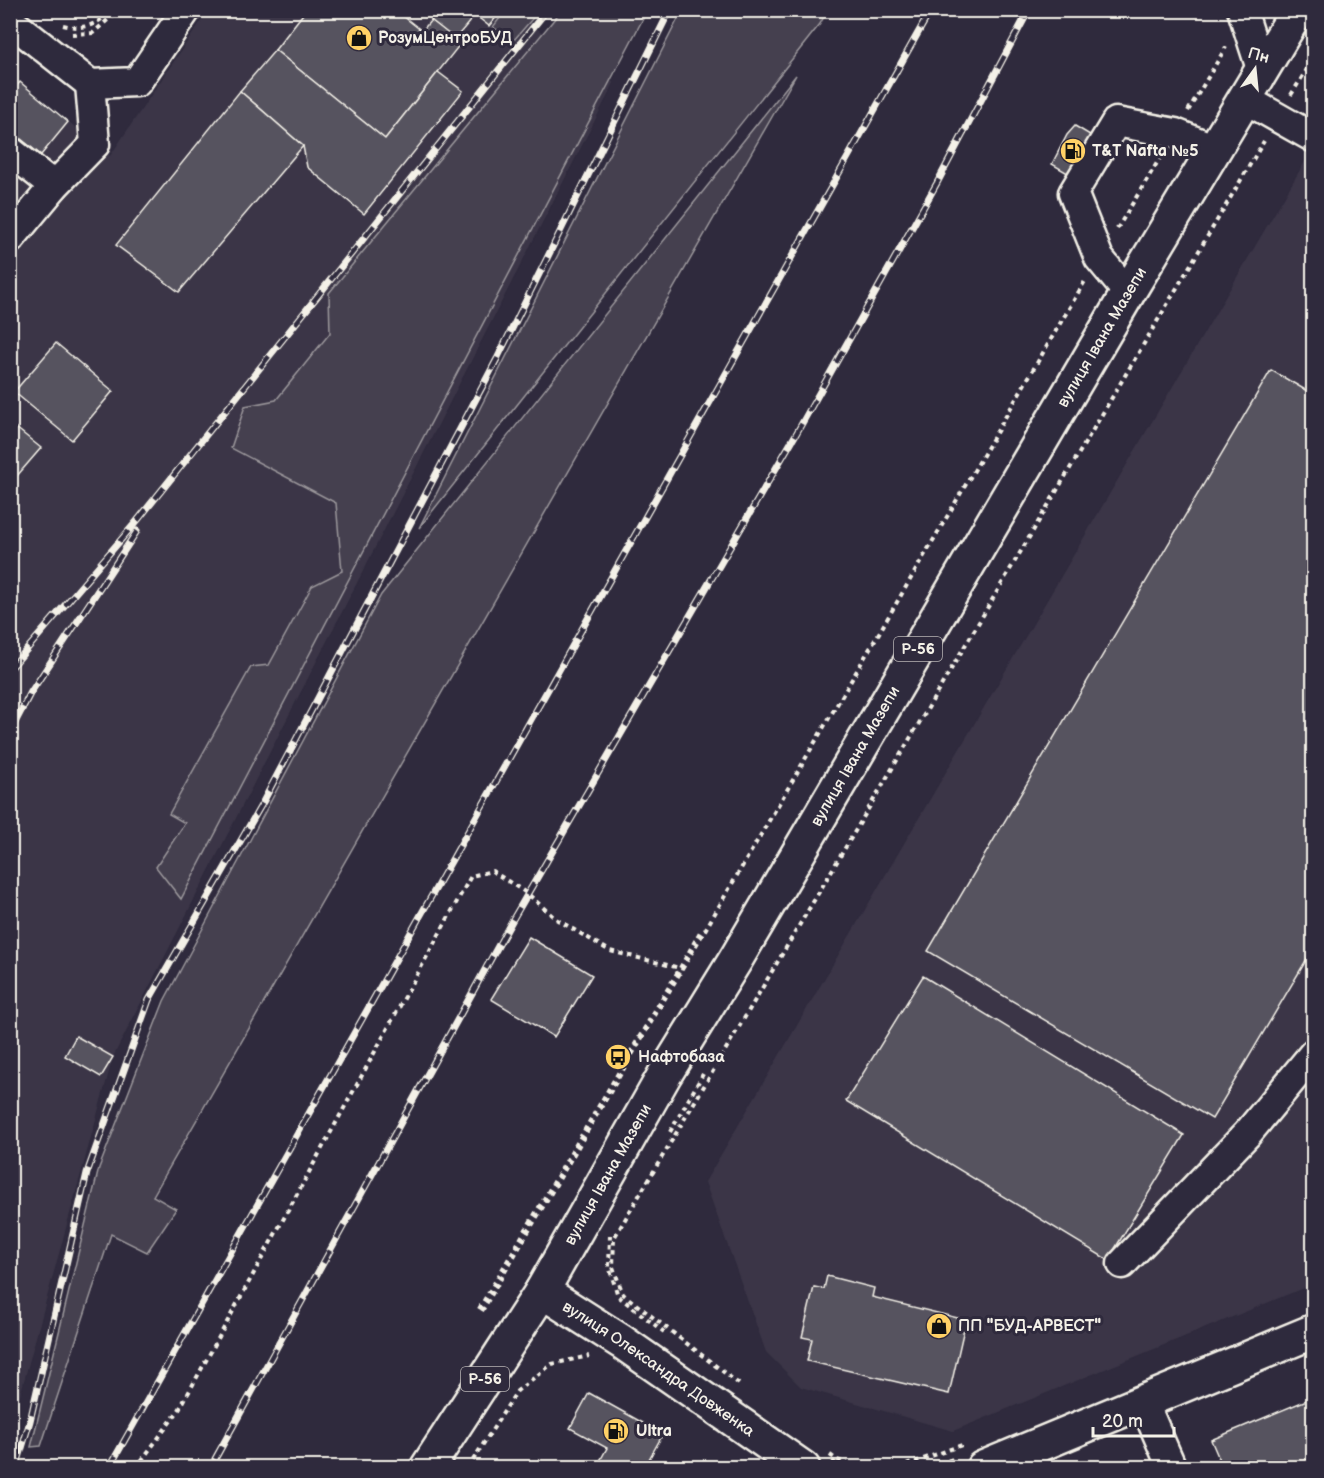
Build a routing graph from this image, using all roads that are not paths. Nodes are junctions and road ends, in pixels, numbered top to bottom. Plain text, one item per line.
1 (186, 10) edge
2 (1298, 10) edge
3 (1243, 13) edge
4 (10, 21) edge
5 (90, 84) junction
6 (1253, 85) junction
7 (1314, 138) edge
8 (1215, 149) junction
9 (10, 151) edge
10 (54, 186) junction
11 (10, 239) edge
12 (1128, 293) junction
13 (1314, 1053) edge
14 (1122, 1264) dead end
15 (542, 1291) junction
16 (1314, 1331) edge
17 (1143, 1401) junction
18 (974, 1456) edge
19 (819, 1459) edge
20 (427, 1467) edge
21 (1172, 1467) edge

1 - 5 street
2 - 6 main road, вулиця Івана Мазепи / Р-56
3 - 6 street
4 - 5 street
5 - 10 street
6 - 7 street
6 - 8 main road, вулиця Івана Мазепи / Р-56
8 - 12 main road, вулиця Івана Мазепи / Р-56
8 - 12 street
9 - 10 street
10 - 11 street
12 - 15 main road, вулиця Івана Мазепи / Р-56
13 - 14 street
15 - 19 main road, вулиця Олександра Довженка
15 - 20 main road, вулиця Івана Мазепи / Р-56
16 - 17 main road
17 - 18 main road
17 - 21 street

